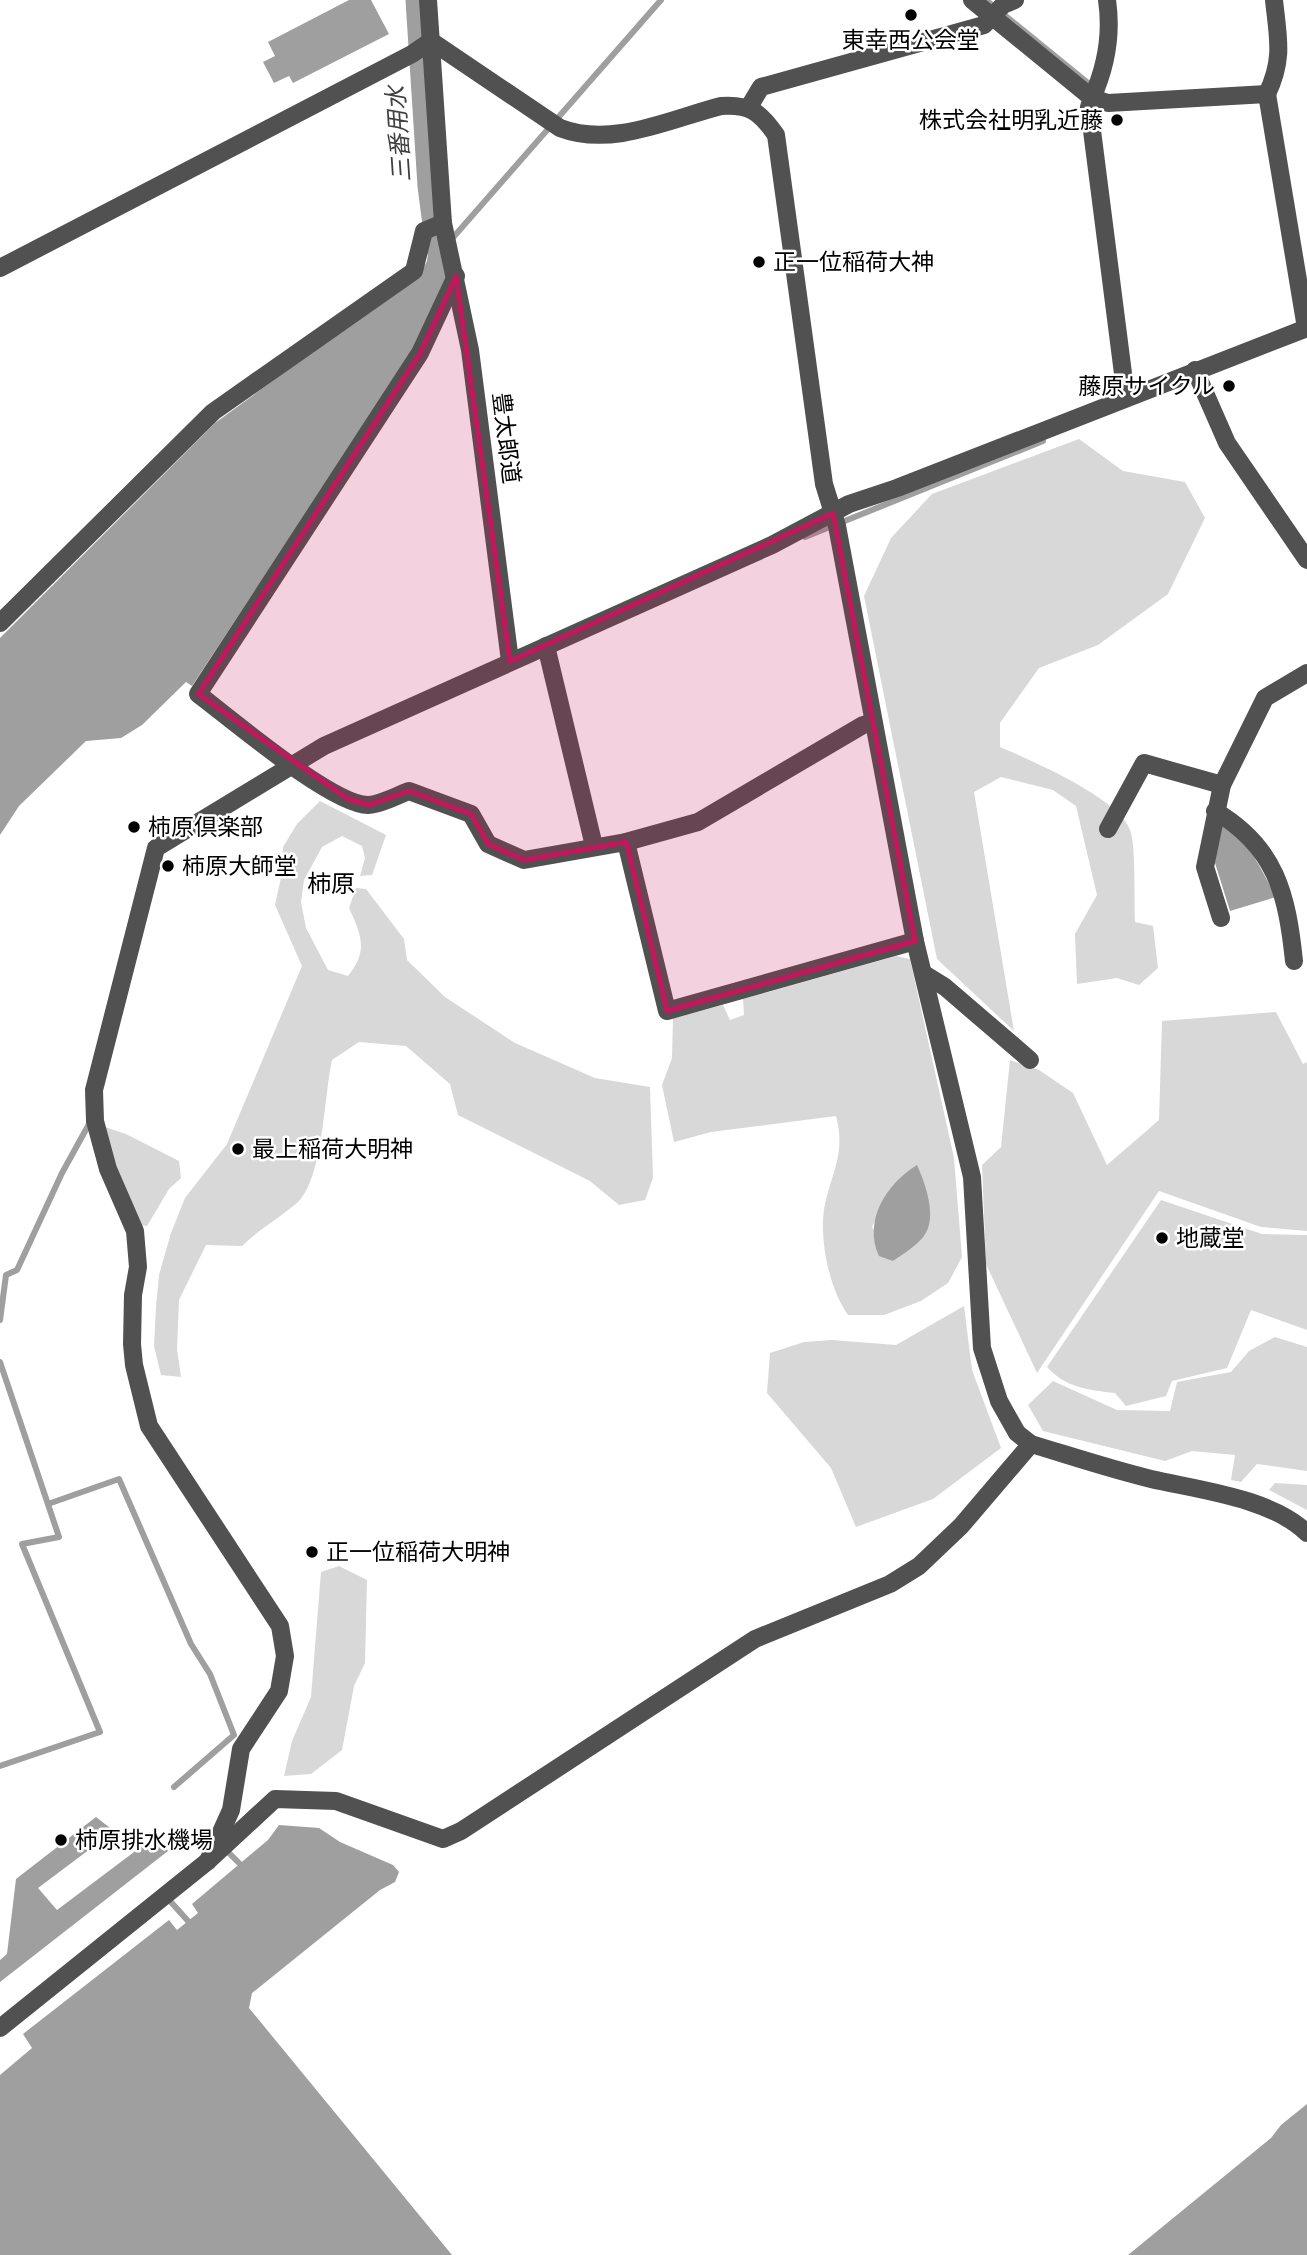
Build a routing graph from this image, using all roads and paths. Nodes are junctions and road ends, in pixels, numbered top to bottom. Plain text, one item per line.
1 (428, 0) edge
2 (972, 0) edge
3 (1107, 0) edge
4 (1274, 0) edge
5 (1002, 8) edge
6 (422, 48) junction
7 (1268, 91) junction
8 (1095, 92) junction
9 (749, 107) junction
10 (441, 233) junction
11 (0, 268) edge
12 (456, 276) junction
13 (1306, 328) edge
14 (1195, 370) junction
15 (1126, 397) junction
16 (835, 519) junction
17 (1307, 561) edge
18 (0, 623) edge
19 (546, 646) junction
20 (510, 661) junction
21 (1307, 673) edge
22 (873, 722) junction
23 (291, 764) junction
24 (1222, 785) junction
25 (1215, 811) junction
26 (1108, 829) dead end
27 (626, 842) junction
28 (594, 846) junction
29 (1221, 918) dead end
30 (915, 941) junction
31 (1294, 961) dead end
32 (924, 974) junction
33 (1030, 1060) dead end
34 (1031, 1444) junction
35 (1307, 1533) edge
36 (208, 1861) junction
37 (0, 2028) edge

1 - 6 street
2 - 5 street
3 - 8 street
4 - 7 street
5 - 8 street
5 - 9 street
6 - 9 street
6 - 10 street
6 - 11 street
7 - 8 street
7 - 13 street
8 - 15 street
9 - 16 street
10 - 12 street, 豊太郎道
10 - 18 street
12 - 20 street, 豊太郎道
12 - 23 street
13 - 14 street
14 - 15 street
14 - 17 street
15 - 16 street
16 - 19 street
16 - 22 street
19 - 20 street
19 - 28 street
20 - 23 street
21 - 24 street
22 - 27 street
22 - 30 street
23 - 28 street
23 - 36 street
24 - 25 street
24 - 26 street
25 - 29 street
25 - 31 street
27 - 28 street
27 - 30 street
30 - 32 street
32 - 33 street
32 - 34 street
34 - 35 street
34 - 36 street
36 - 37 street

